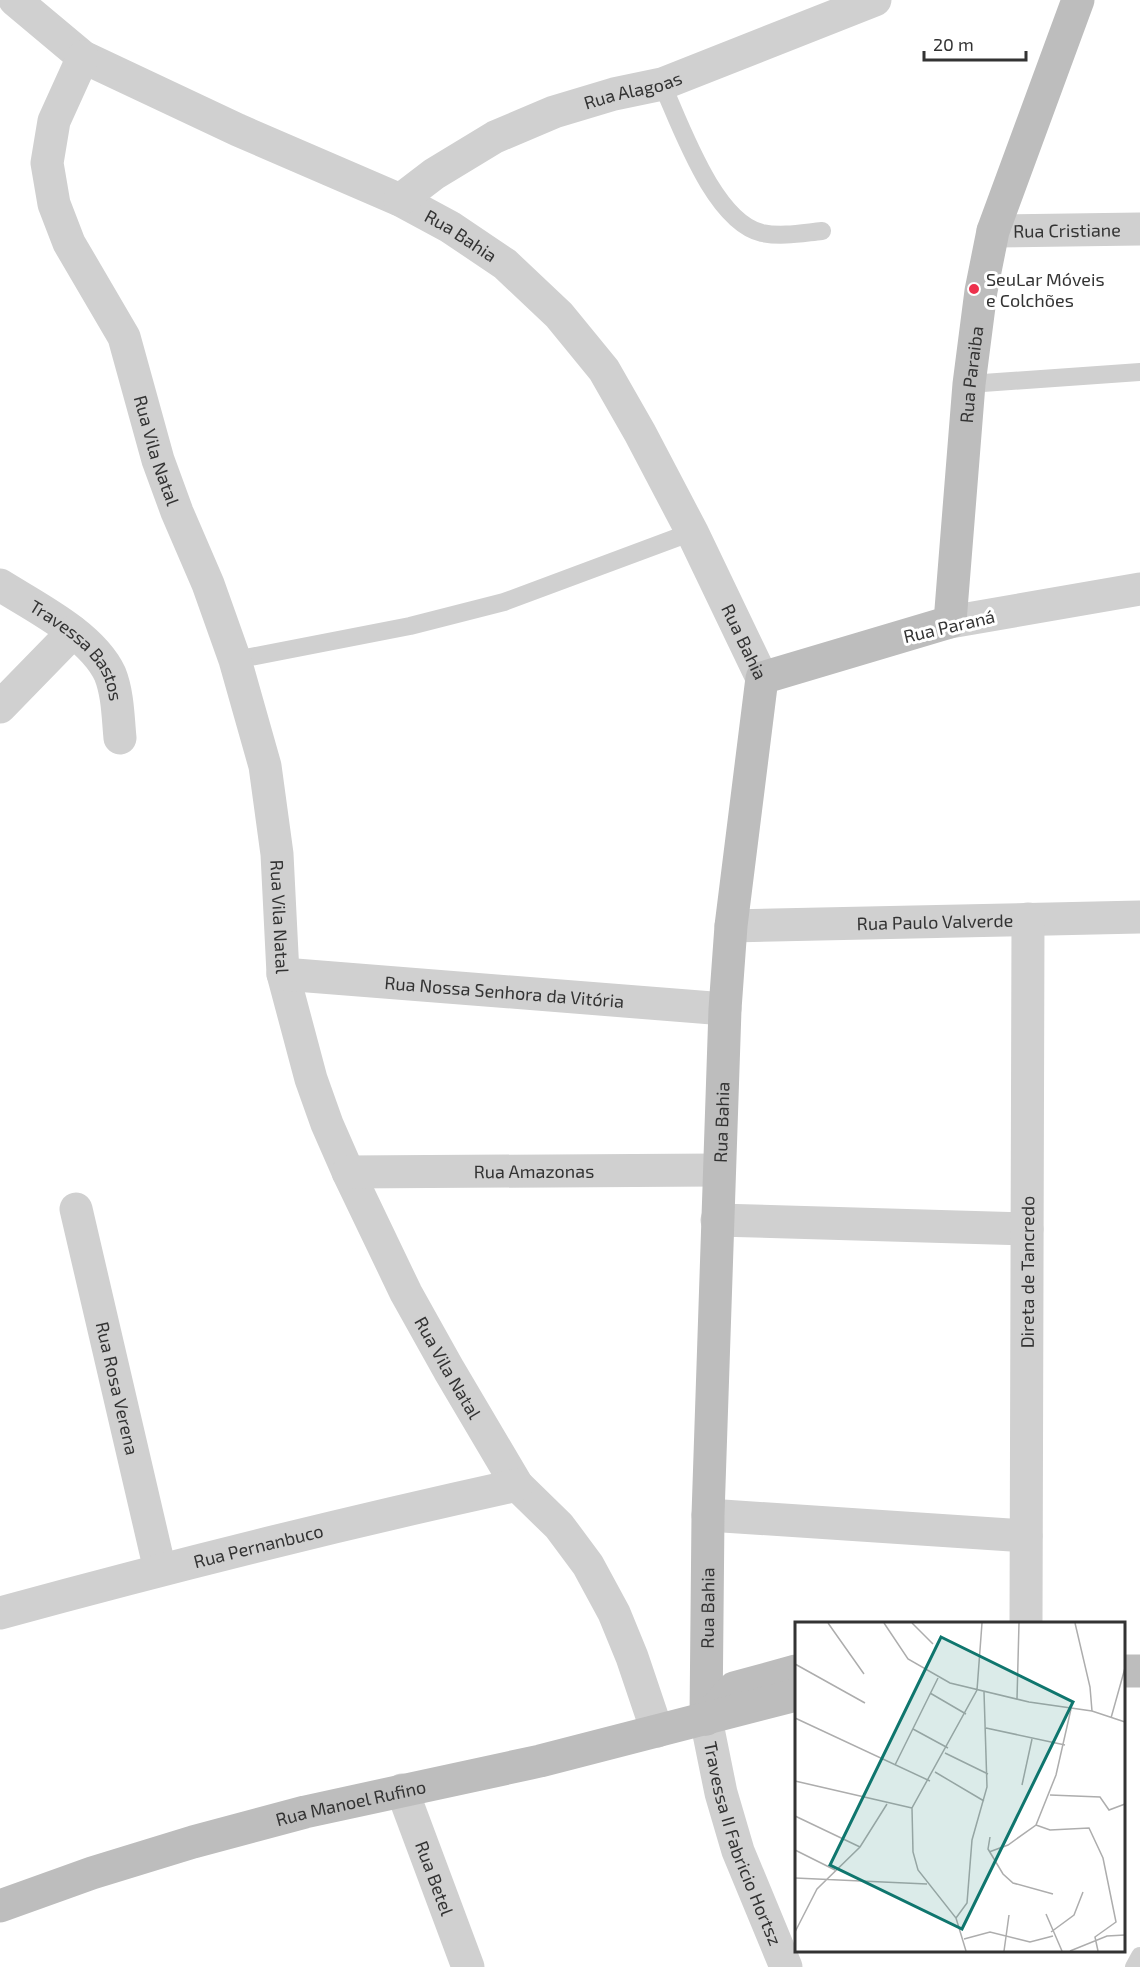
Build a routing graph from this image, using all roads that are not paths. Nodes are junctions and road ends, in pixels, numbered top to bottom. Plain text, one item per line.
1 (15, 0) edge
2 (874, 0) edge
3 (1078, 0) edge
4 (83, 57) junction
5 (662, 84) junction
6 (400, 200) junction
7 (1140, 229) edge
8 (822, 231) dead end
9 (993, 231) junction
10 (1140, 372) edge
11 (969, 384) junction
12 (692, 531) junction
13 (0, 585) edge
14 (1140, 589) edge
15 (950, 622) junction
16 (73, 632) junction
17 (235, 660) junction
18 (762, 678) junction
19 (0, 707) edge
20 (120, 738) dead end
21 (1140, 917) edge
22 (1028, 919) junction
23 (731, 926) junction
24 (283, 974) junction
25 (725, 1008) junction
26 (718, 1170) junction
27 (348, 1172) junction
28 (76, 1209) dead end
29 (717, 1220) junction
30 (1027, 1229) junction
31 (517, 1485) junction
32 (708, 1515) junction
33 (1026, 1536) junction
34 (160, 1570) junction
35 (0, 1612) edge
36 (1026, 1622) edge
37 (795, 1671) edge
38 (795, 1695) edge
39 (706, 1719) junction
40 (657, 1731) junction
41 (402, 1790) junction
42 (0, 1906) edge
43 (1140, 1956) edge
44 (468, 1967) edge
45 (786, 1967) edge
46 (1134, 1967) edge

1 - 4 street, Rua Bahia
2 - 5 street, Rua Alagoas
3 - 9 street, Rua Paraiba
4 - 6 street, Rua Bahia
4 - 17 street, Rua Vila Natal
5 - 6 street, Rua Alagoas
5 - 8 lane
6 - 12 street, Rua Bahia
7 - 9 street, Rua Cristiane
9 - 11 street, Rua Paraiba
10 - 11 lane
11 - 15 street, Rua Paraiba
12 - 17 lane
12 - 18 street, Rua Bahia
13 - 16 street, Travessa Bastos
14 - 15 street, Rua Paraná
15 - 18 street, Rua Paraná
16 - 19 street
16 - 20 street, Travessa Bastos
17 - 24 street, Rua Vila Natal
18 - 23 street, Rua Bahia
21 - 22 street, Rua Paulo Valverde
22 - 23 street, Rua Paulo Valverde
22 - 30 street, Direta de Tancredo
23 - 25 street, Rua Bahia
24 - 25 street, Rua Nossa Senhora da Vitória
24 - 27 street, Rua Vila Natal
25 - 26 street, Rua Bahia
26 - 27 street, Rua Amazonas
26 - 29 street, Rua Bahia
27 - 31 street, Rua Vila Natal
28 - 34 street, Rua Rosa Verena
29 - 30 street
29 - 32 street, Rua Bahia
30 - 33 street, Direta de Tancredo
31 - 34 street, Rua Pernanbuco
31 - 40 street, Rua Vila Natal
32 - 33 street
32 - 39 street, Rua Bahia
33 - 36 street, Direta de Tancredo
34 - 35 street, Rua Pernanbuco
37 - 39 street
38 - 39 street, Rua Manoel Rufino
39 - 40 street, Rua Manoel Rufino
39 - 45 street, Travessa II Fabricio Hortsz
40 - 41 street, Rua Manoel Rufino
41 - 42 street, Rua Manoel Rufino
41 - 44 street, Rua Betel
43 - 46 lane

